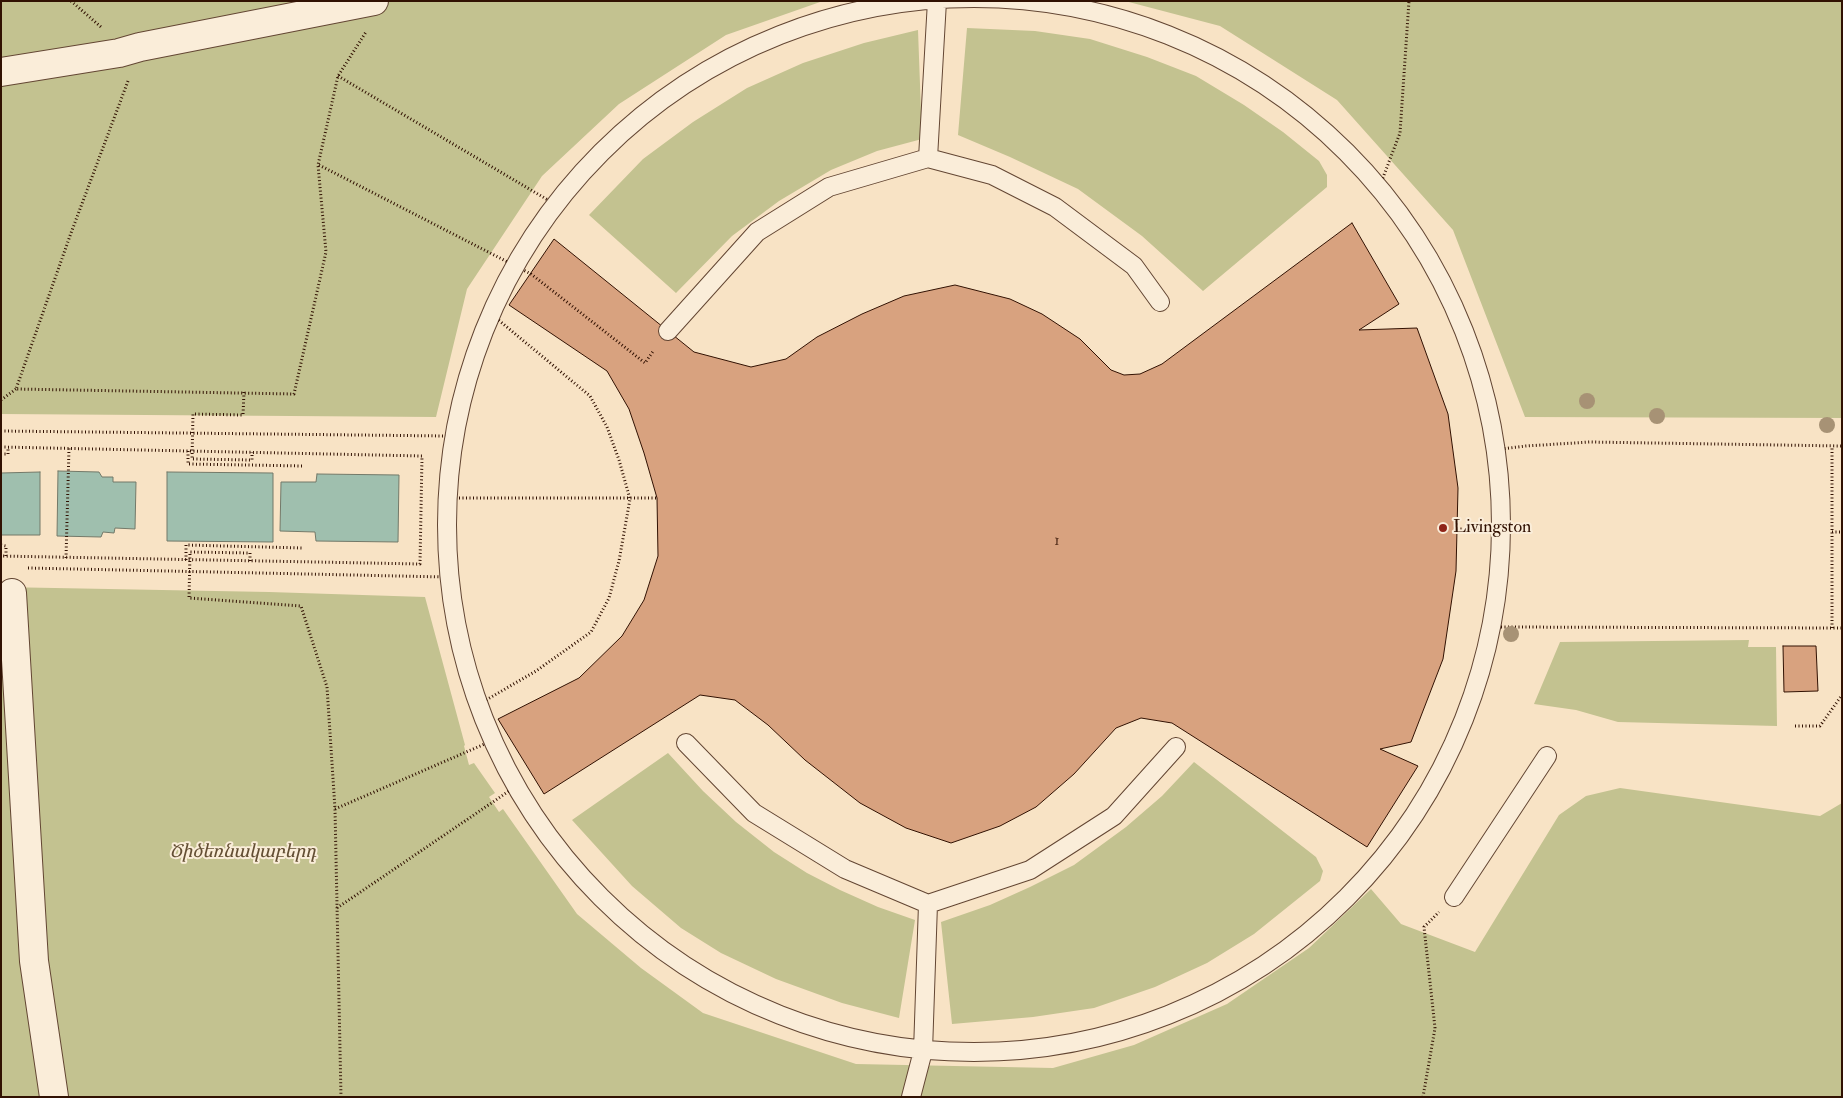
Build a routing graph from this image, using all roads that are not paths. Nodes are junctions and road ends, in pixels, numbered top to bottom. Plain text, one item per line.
1 (938, 3) edge
2 (372, 14) edge
3 (1, 72) edge
4 (928, 158) junction
5 (1160, 302) dead end
6 (668, 331) dead end
7 (16, 581) road end
8 (686, 743) dead end
9 (1176, 747) dead end
10 (1548, 756) dead end
11 (1454, 897) dead end
12 (928, 904) junction
13 (923, 1051) junction
14 (54, 1097) edge
15 (911, 1097) edge

1 - 4 lane
1 - 13 lane
1 - 13 lane
2 - 3 street
4 - 5 lane
4 - 6 lane
7 - 14 street
8 - 12 lane
9 - 12 lane
10 - 11 lane
12 - 13 lane
13 - 15 lane

